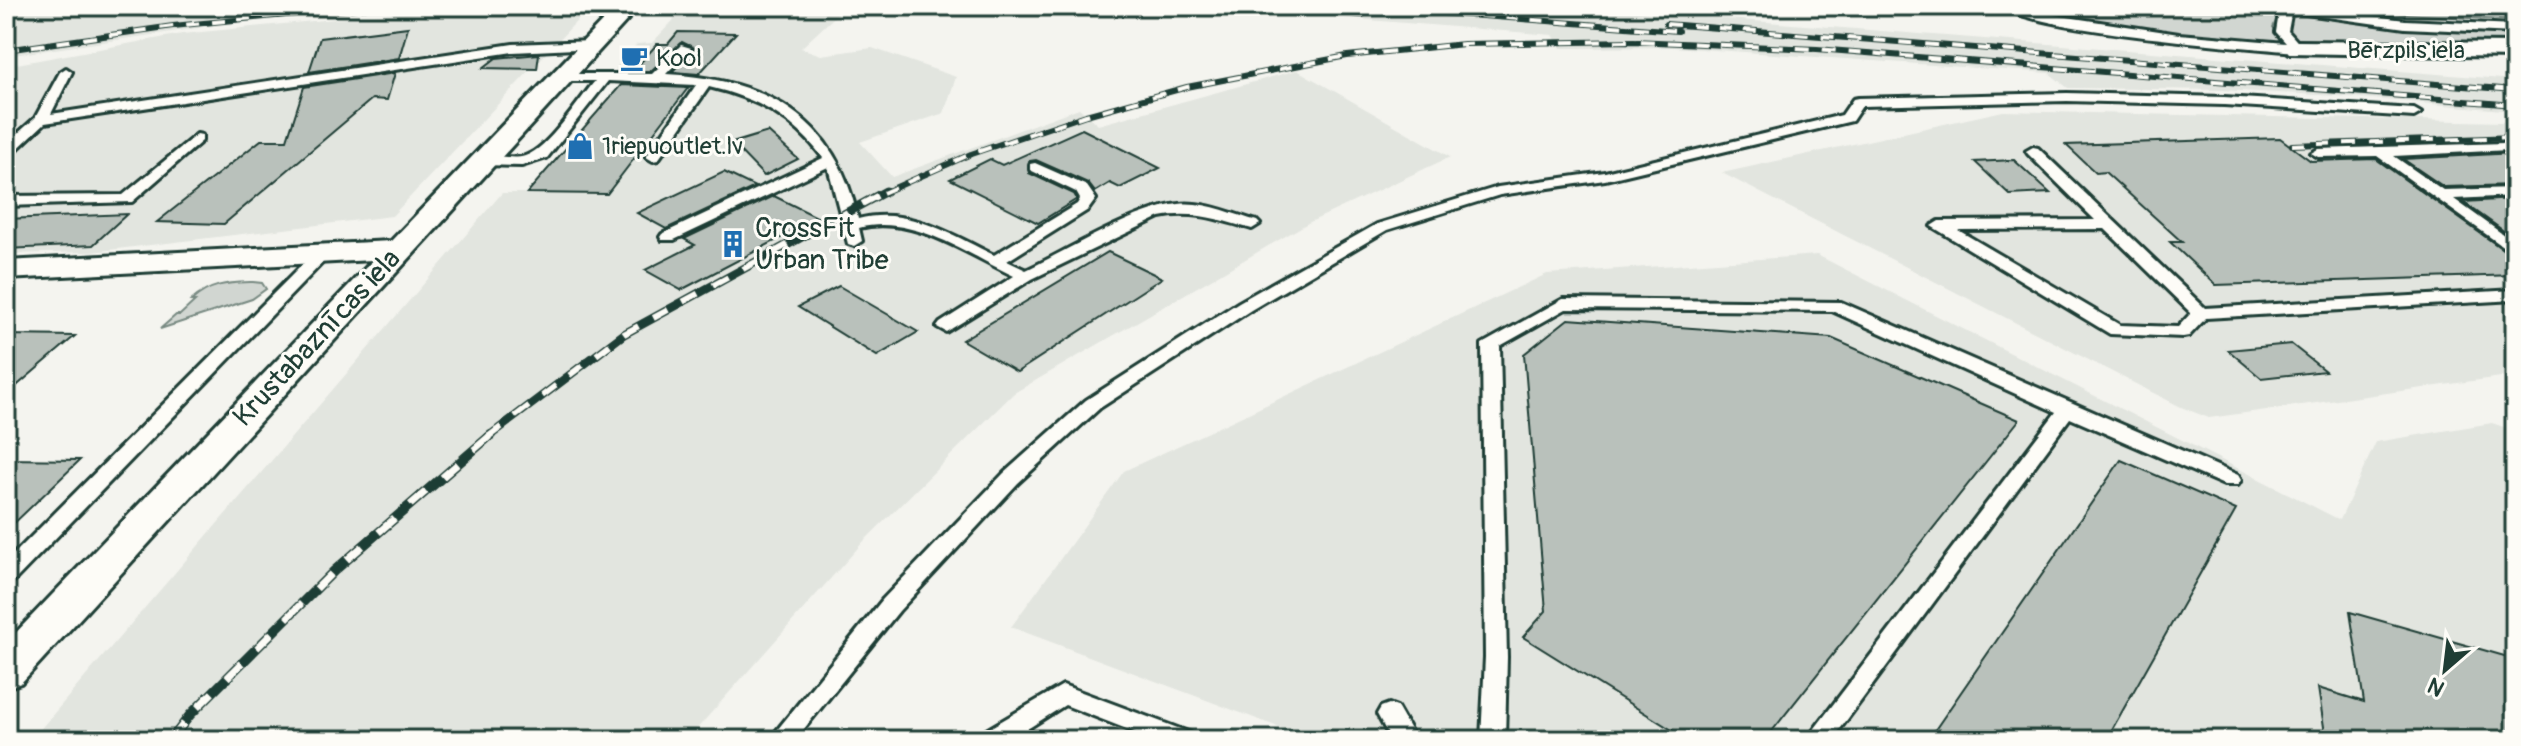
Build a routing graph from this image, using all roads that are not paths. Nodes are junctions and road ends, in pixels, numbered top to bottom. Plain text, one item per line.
1 (629, 6) edge
2 (2009, 6) edge
3 (2515, 29) edge
4 (592, 45) junction
5 (685, 48) dead end
6 (2297, 48) junction
7 (2515, 50) edge
8 (66, 72) dead end
9 (562, 77) junction
10 (604, 78) junction
11 (655, 78) junction
12 (706, 81) junction
13 (2414, 113) dead end
14 (41, 120) junction
15 (197, 138) dead end
16 (2504, 147) dead end
17 (2033, 151) dead end
18 (6, 152) edge
19 (2380, 152) junction
20 (2318, 153) dead end
21 (653, 157) dead end
22 (830, 160) junction
23 (483, 161) junction
24 (1035, 167) dead end
25 (2515, 192) edge
26 (2440, 195) junction
27 (6, 201) edge
28 (1252, 224) dead end
29 (2109, 224) junction
30 (668, 237) dead end
31 (400, 250) junction
32 (2515, 250) edge
33 (324, 252) junction
34 (995, 261) junction
35 (6, 270) edge
36 (1026, 276) junction
37 (2515, 295) edge
38 (2201, 313) junction
39 (946, 327) dead end
40 (2067, 410) junction
41 (2231, 480) dead end
42 (6, 575) edge
43 (6, 670) edge
44 (1389, 714) dead end
45 (781, 740) edge
46 (990, 740) edge
47 (1182, 740) edge
48 (1404, 740) edge
49 (1493, 740) edge
50 (1818, 740) edge

1 - 4 street, Krustabaznīcas iela
2 - 6 lane
3 - 6 lane
4 - 9 street, Krustabaznīcas iela
4 - 14 lane
5 - 11 lane
6 - 7 street, Bērzpils iela
8 - 14 lane
9 - 10 lane
9 - 23 street, Krustabaznīcas iela
10 - 11 lane
10 - 23 lane
11 - 12 lane
12 - 21 lane
12 - 22 lane
13 - 45 lane
14 - 18 lane
15 - 27 lane
16 - 19 lane
17 - 29 lane
19 - 20 lane
19 - 26 lane
22 - 30 lane
22 - 34 lane
23 - 31 street, Krustabaznīcas iela
24 - 34 lane
25 - 26 lane
26 - 32 lane
28 - 36 lane
29 - 38 lane
29 - 38 lane
31 - 33 street
31 - 43 street, Krustabaznīcas iela
33 - 35 street
33 - 42 lane
34 - 36 lane
36 - 39 lane
37 - 38 lane
40 - 41 lane
40 - 49 lane
40 - 50 lane
44 - 48 lane
46 - 47 lane

